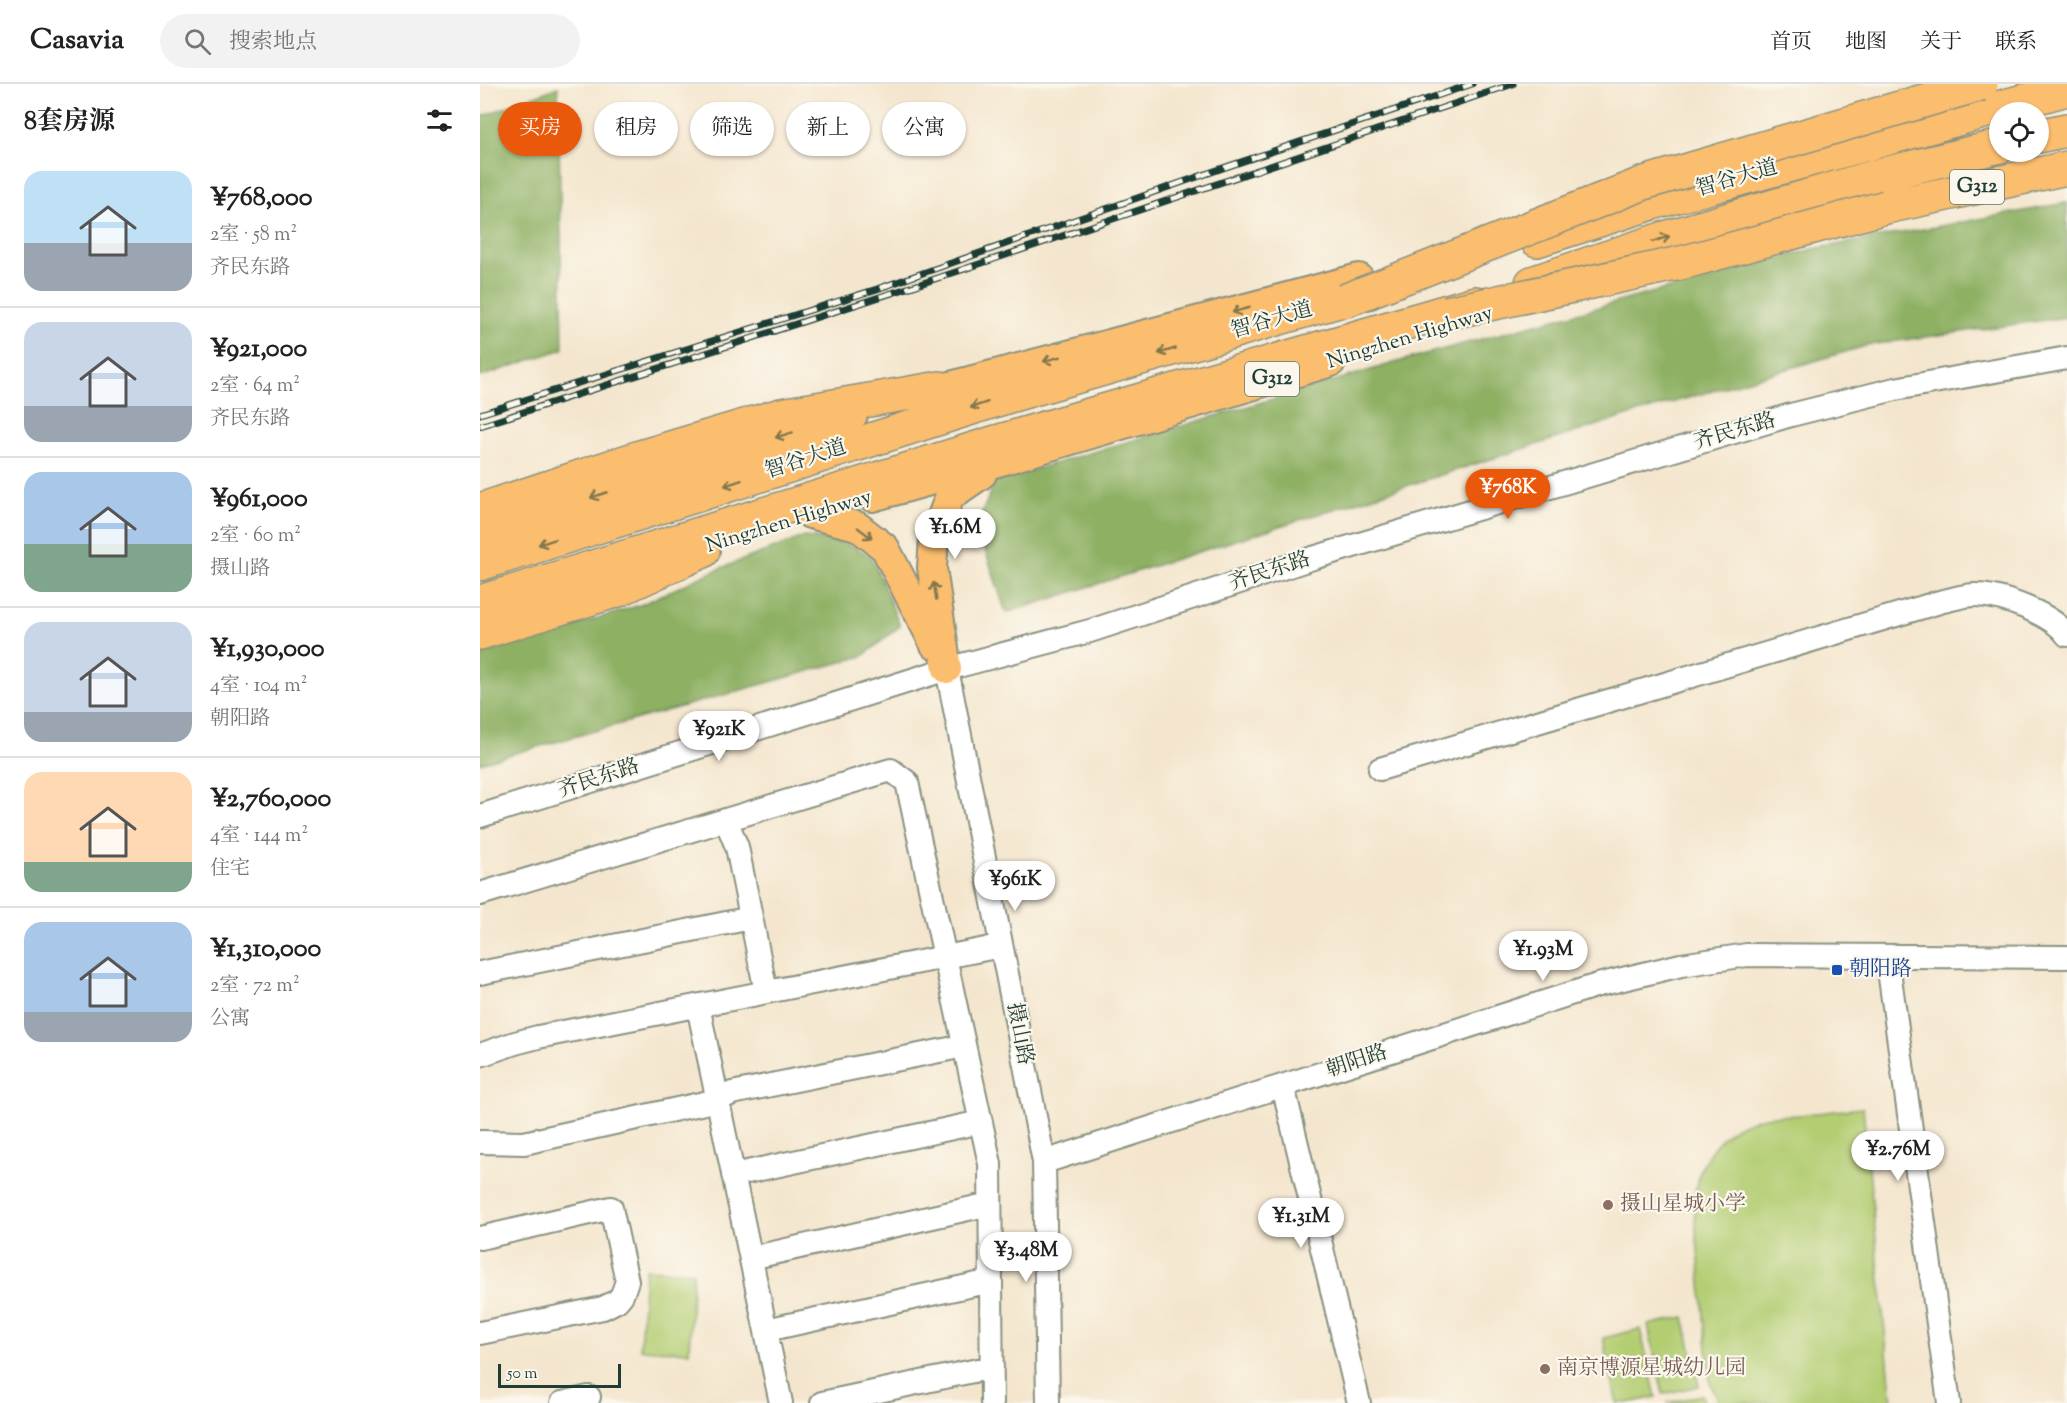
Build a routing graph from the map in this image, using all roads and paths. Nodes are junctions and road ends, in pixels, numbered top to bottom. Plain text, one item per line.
1 (1981, 84) edge
2 (2067, 84) edge
3 (2067, 89) edge
4 (2067, 129) edge
5 (2049, 133) edge
6 (1989, 149) edge
7 (2067, 154) edge
8 (2067, 168) edge
9 (2067, 176) edge
10 (1886, 207) junction
11 (1344, 301) junction
12 (1447, 313) junction
13 (2067, 358) edge
14 (940, 388) junction
15 (1001, 461) junction
16 (480, 510) edge
17 (810, 514) junction
18 (480, 534) edge
19 (733, 537) junction
20 (480, 564) edge
21 (480, 602) edge
22 (480, 617) edge
23 (480, 633) edge
24 (2067, 635) edge
25 (947, 669) junction
26 (1380, 769) dead end
27 (480, 816) edge
28 (726, 820) junction
29 (480, 894) edge
30 (751, 918) junction
31 (1001, 946) junction
32 (1887, 956) junction
33 (945, 957) junction
34 (2067, 957) edge
35 (480, 973) edge
36 (766, 992) junction
37 (698, 1006) junction
38 (964, 1046) junction
39 (480, 1055) edge
40 (1283, 1086) junction
41 (718, 1100) junction
42 (981, 1122) junction
43 (480, 1142) edge
44 (1044, 1162) junction
45 (733, 1175) junction
46 (990, 1204) junction
47 (480, 1238) edge
48 (751, 1258) junction
49 (991, 1281) junction
50 (766, 1330) junction
51 (480, 1333) edge
52 (992, 1367) junction
53 (589, 1397) dead end
54 (562, 1403) edge
55 (781, 1403) edge
56 (822, 1403) edge
57 (992, 1403) edge
58 (1048, 1403) edge
59 (1359, 1403) edge
60 (1950, 1403) edge

1 - 11 highway, bridge
2 -> 14 main road, 智谷大道
3 - 11 highway, 智谷大道, bridge
4 - 5 highway
12 -> 6 highway, 智谷大道 / G312, bridge
7 - 15 main road, Ningzhen Highway / G312
8 - 10 highway, G312
9 - 10 highway
10 - 12 highway, G312, bridge
11 -> 20 highway, 智谷大道
12 - 21 highway, 智谷大道 / G312
13 - 25 street, 齐民东路
14 - 16 highway
14 -> 18 main road, 智谷大道
15 - 17 main road, Ningzhen Highway / G312
25 -> 15 main road
17 - 19 main road, Ningzhen Highway / G312
17 -> 25 main road
19 - 22 main road, Ningzhen Highway / G312
19 - 23 highway
24 - 26 street
25 - 27 street, 齐民东路
25 - 31 street, 摄山路
28 - 29 street
28 - 30 street
28 - 33 street
30 - 35 street
30 - 36 street
31 - 33 street
31 - 44 street, 摄山路
32 - 34 street, 朝阳路
32 - 40 street, 朝阳路
32 - 60 street
33 - 36 street
33 - 38 street
36 - 37 street
37 - 39 street
37 - 41 street
38 - 41 street
38 - 42 street
40 - 44 street, 朝阳路
40 - 59 street
41 - 43 street
41 - 45 street
42 - 45 street
42 - 46 street
44 - 58 street, 摄山路
45 - 48 street
46 - 48 street
46 - 49 street
47 - 51 street
48 - 50 street
49 - 50 street
49 - 52 street
50 - 55 street
52 - 56 street
52 - 57 street
53 - 54 street

